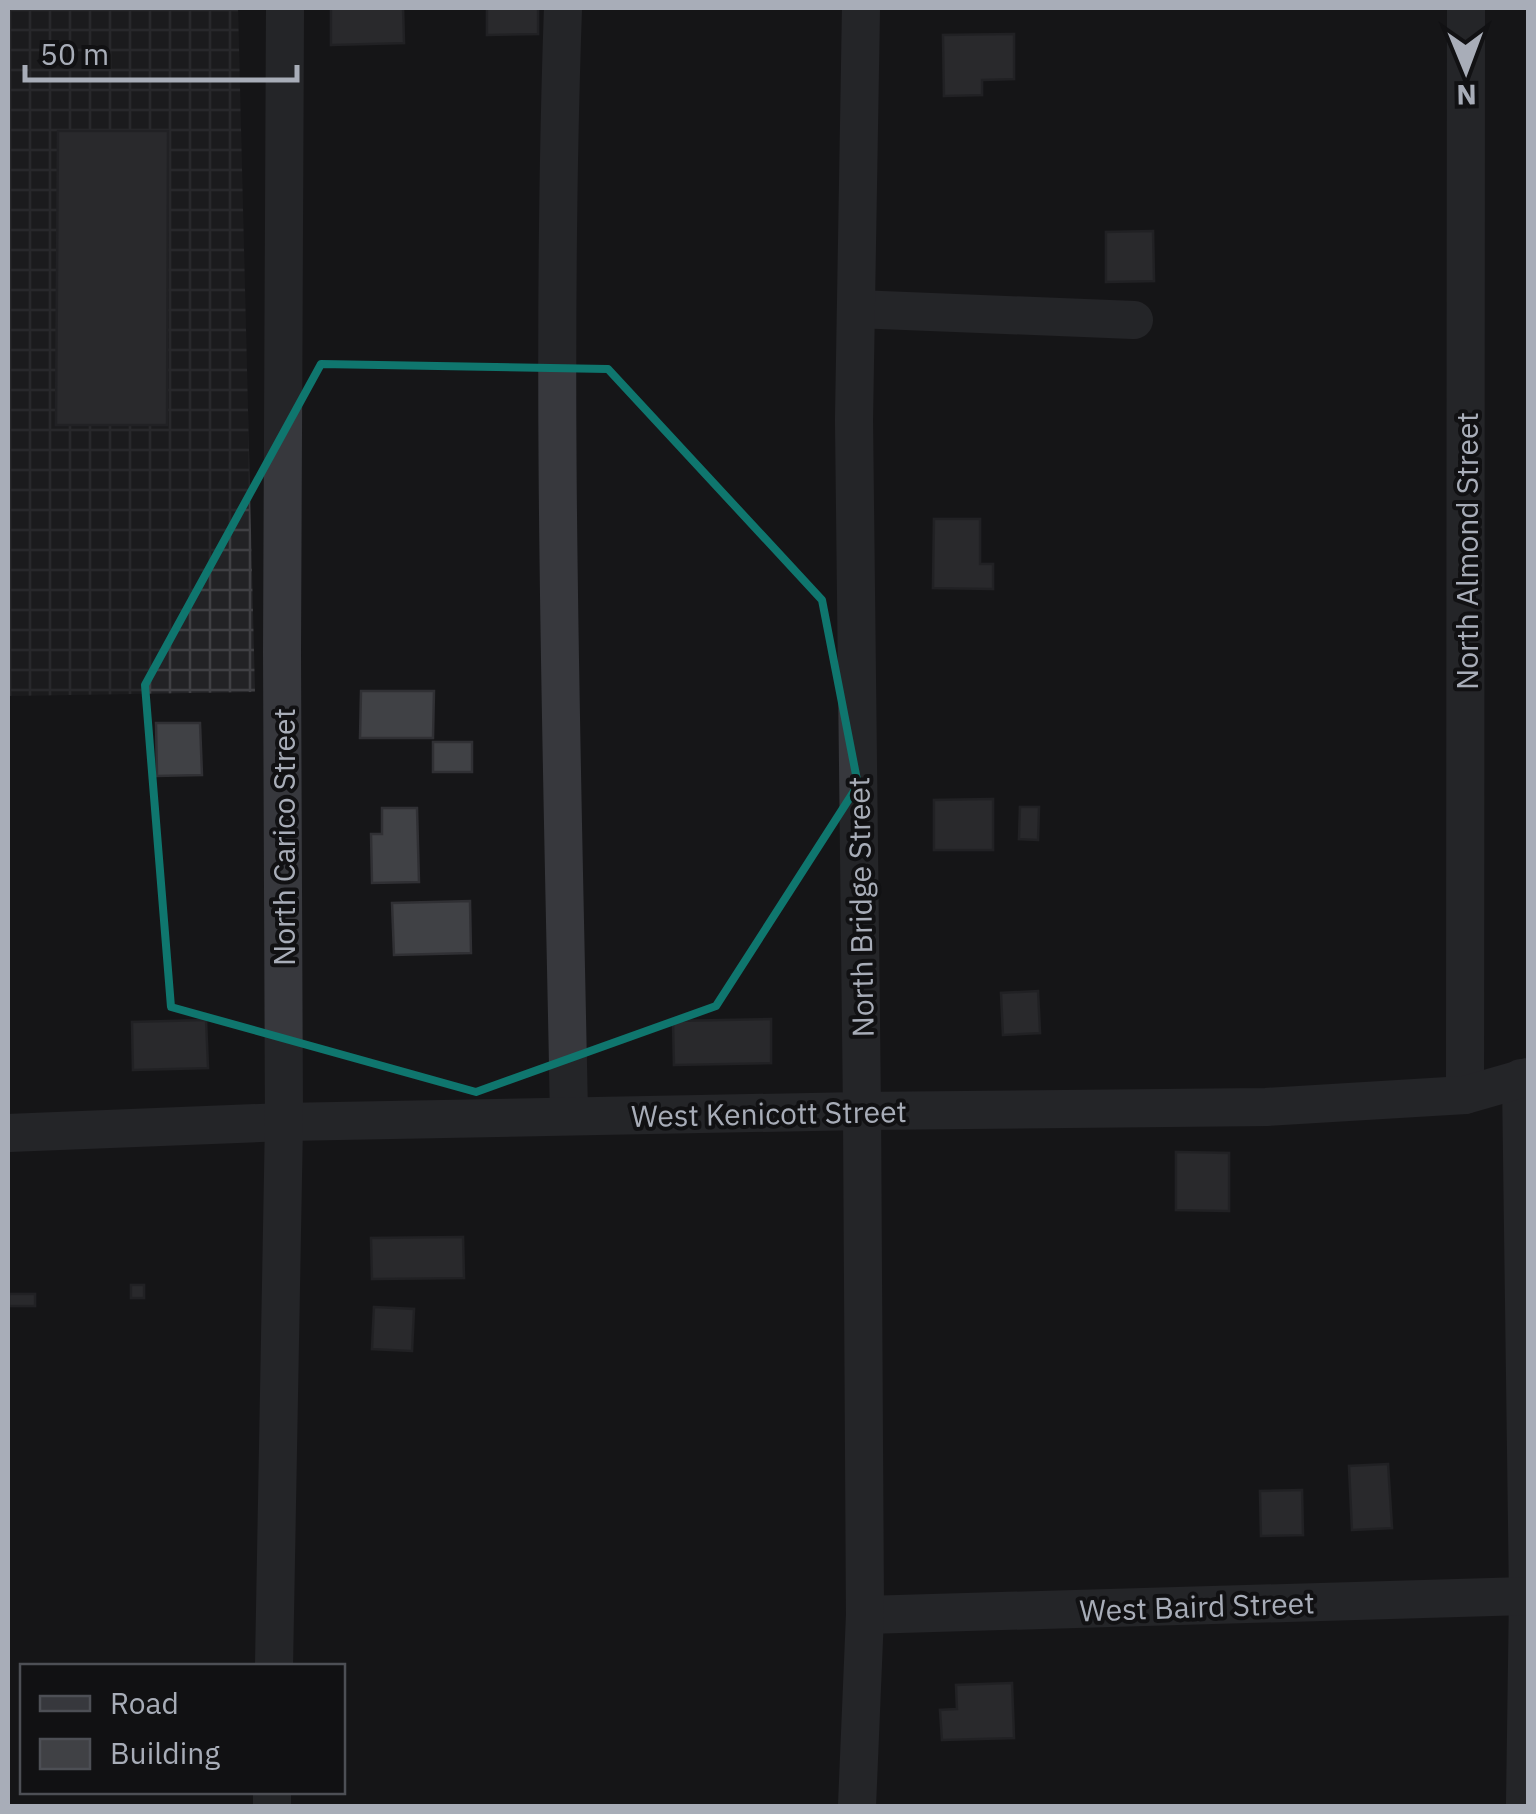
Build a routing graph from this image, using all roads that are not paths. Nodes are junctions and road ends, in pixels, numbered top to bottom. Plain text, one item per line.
1 (284, 8) edge
2 (563, 8) edge
3 (861, 8) edge
4 (1466, 8) edge
5 (856, 309) junction
6 (1134, 320) dead end
7 (1525, 1078) edge
8 (1466, 1095) junction
9 (862, 1111) junction
10 (569, 1116) junction
11 (284, 1122) junction
12 (8, 1133) edge
13 (1528, 1596) edge
14 (866, 1616) junction
15 (1528, 1642) edge
16 (274, 1664) edge
17 (857, 1806) edge
18 (1525, 1806) edge

1 - 11 street, North Carico Street
2 - 10 street
3 - 5 street, North Bridge Street
4 - 8 street, North Almond Street
5 - 6 street
5 - 9 street, North Bridge Street
7 - 8 street, West Kenicott Street
7 - 13 street
8 - 9 street, West Kenicott Street
9 - 10 street, West Kenicott Street
9 - 14 street, North Bridge Street
10 - 11 street, West Kenicott Street
11 - 12 street, West Kenicott Street
11 - 16 street, North Carico Street
13 - 14 street, West Baird Street
13 - 15 street
14 - 17 street, North Bridge Street
15 - 18 street

